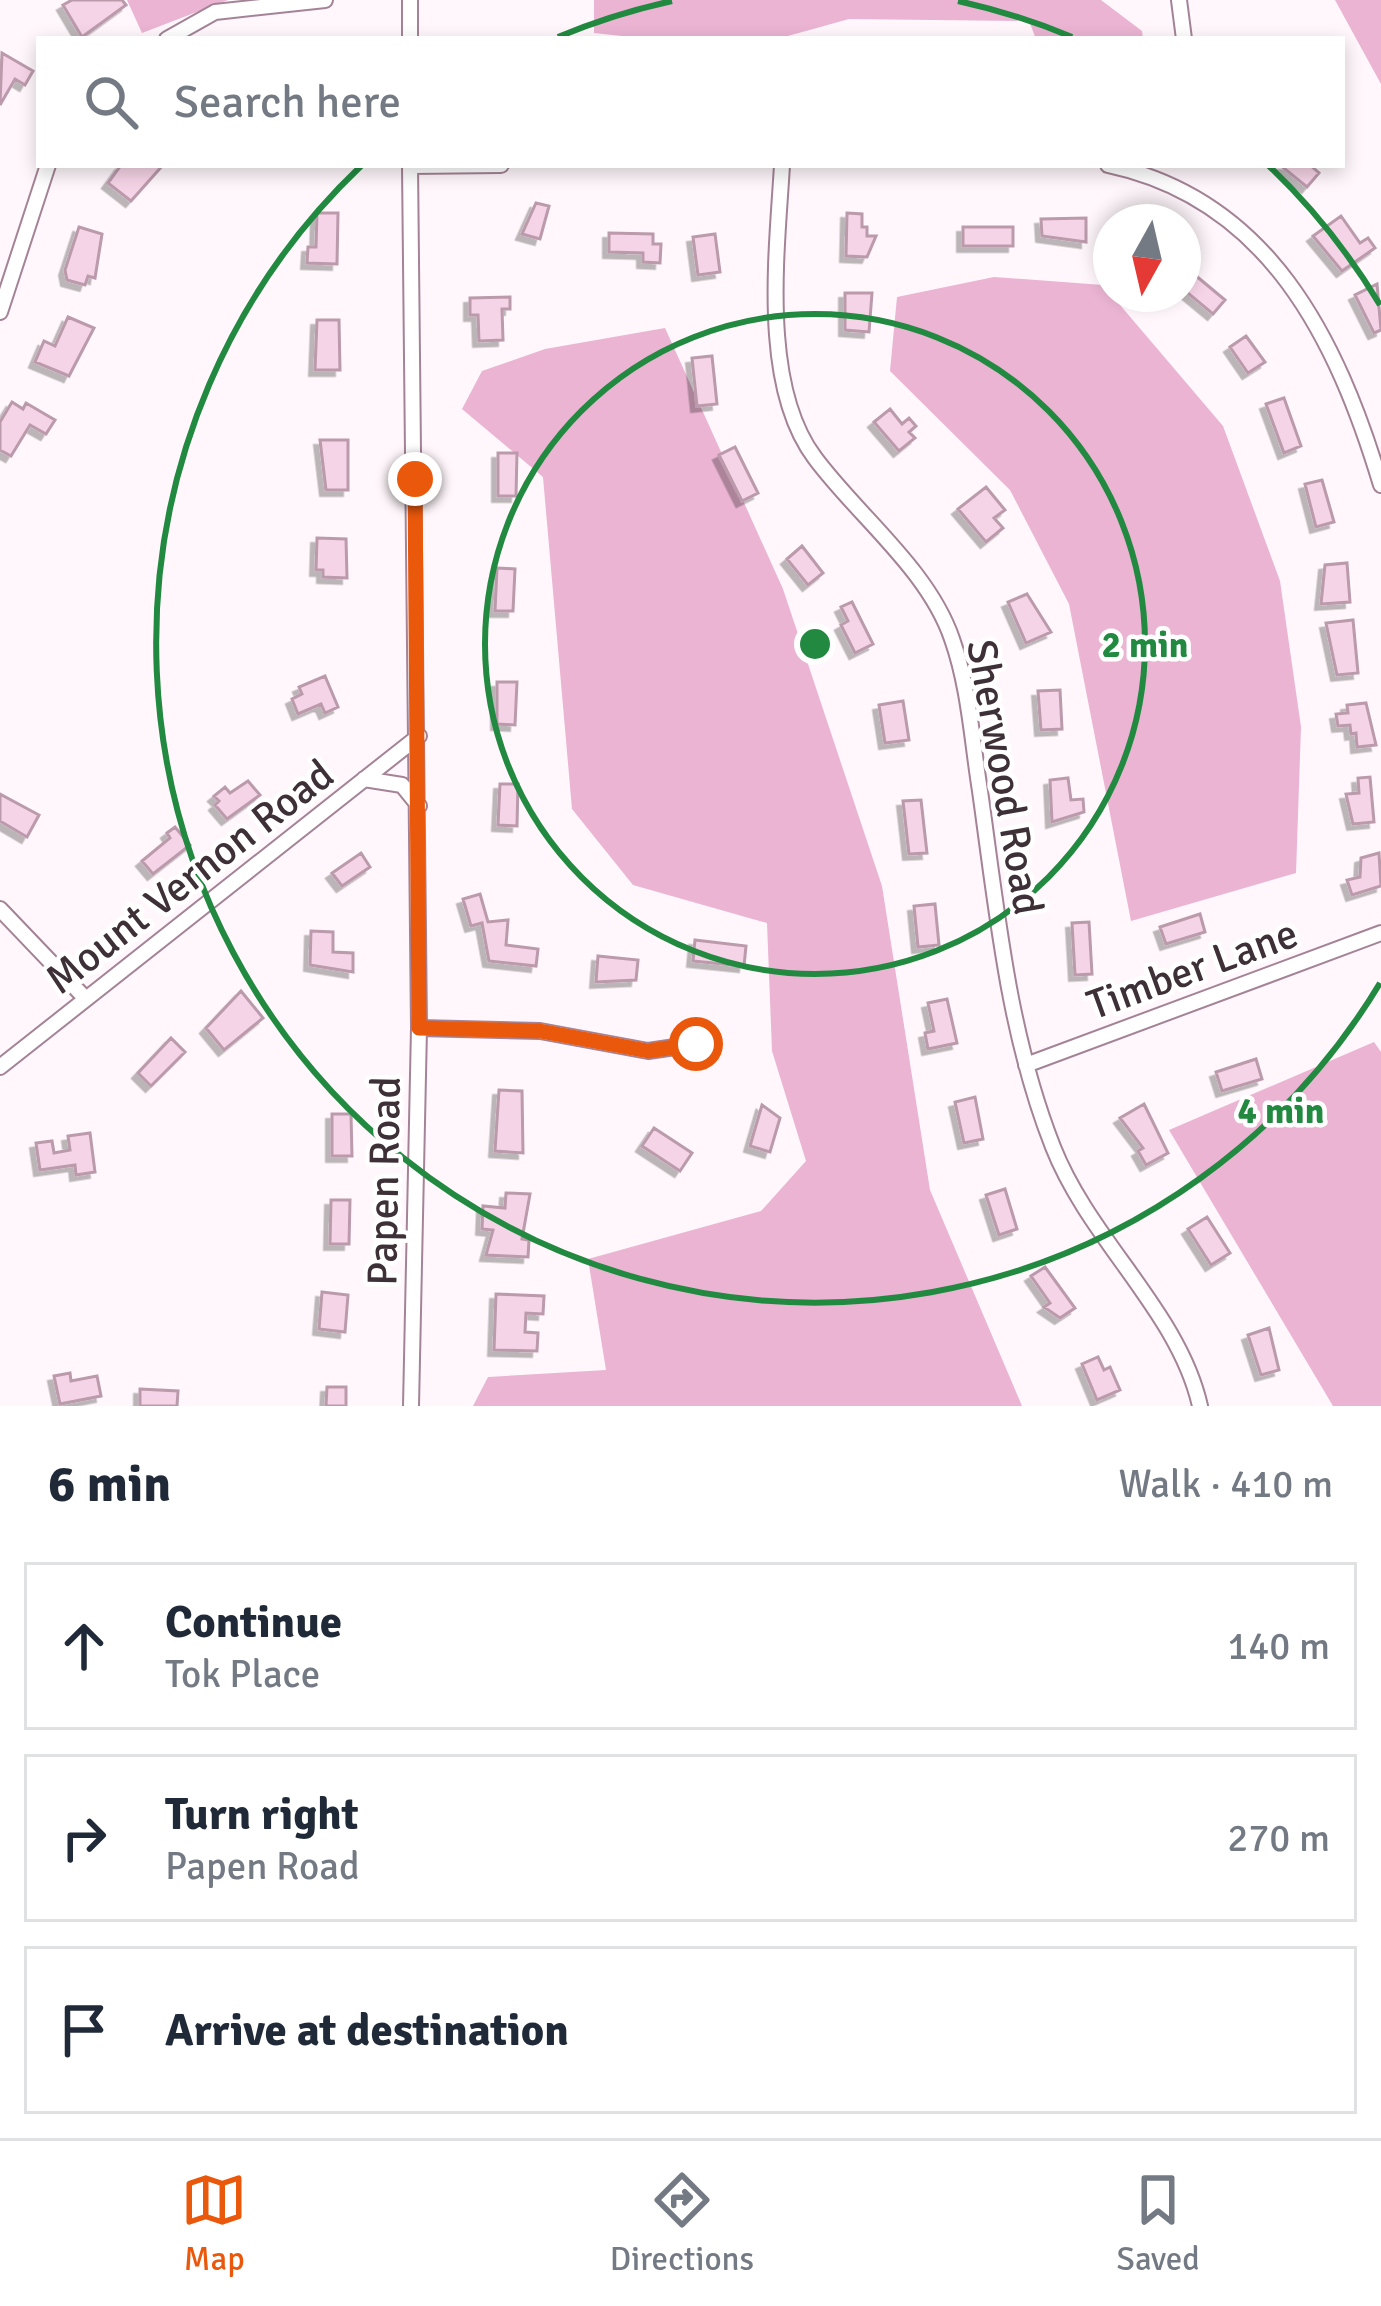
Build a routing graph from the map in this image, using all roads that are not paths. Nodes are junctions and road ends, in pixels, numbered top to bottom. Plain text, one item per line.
1 (325, 0) edge
2 (410, 0) edge
3 (1179, 0) edge
4 (172, 36) edge
5 (410, 36) edge
6 (1184, 36) edge
7 (47, 168) edge
8 (410, 168) edge
9 (782, 168) edge
10 (1129, 168) edge
11 (1164, 173) edge
12 (0, 312) edge
13 (1381, 485) edge
14 (418, 736) junction
15 (364, 779) junction
16 (419, 806) junction
17 (0, 909) edge
18 (1381, 933) edge
19 (86, 999) junction
20 (419, 1028) junction
21 (696, 1044) dead end
22 (1026, 1065) junction
23 (0, 1067) edge
24 (411, 1406) edge
25 (1200, 1406) edge

1 - 4 street
2 - 5 street
3 - 6 street
7 - 12 street
8 - 14 street, Papen Road
9 - 22 street, Sherwood Road
10 - 11 street
11 - 13 street
14 - 15 street, Mount Vernon Road
14 - 16 street, Papen Road
15 - 16 street
15 - 19 street, Mount Vernon Road
16 - 20 street, Papen Road
17 - 19 street
18 - 22 street, Timber Lane
19 - 23 street, Mount Vernon Road
20 - 21 street
20 - 24 street, Papen Road
22 - 25 street, Sherwood Road

